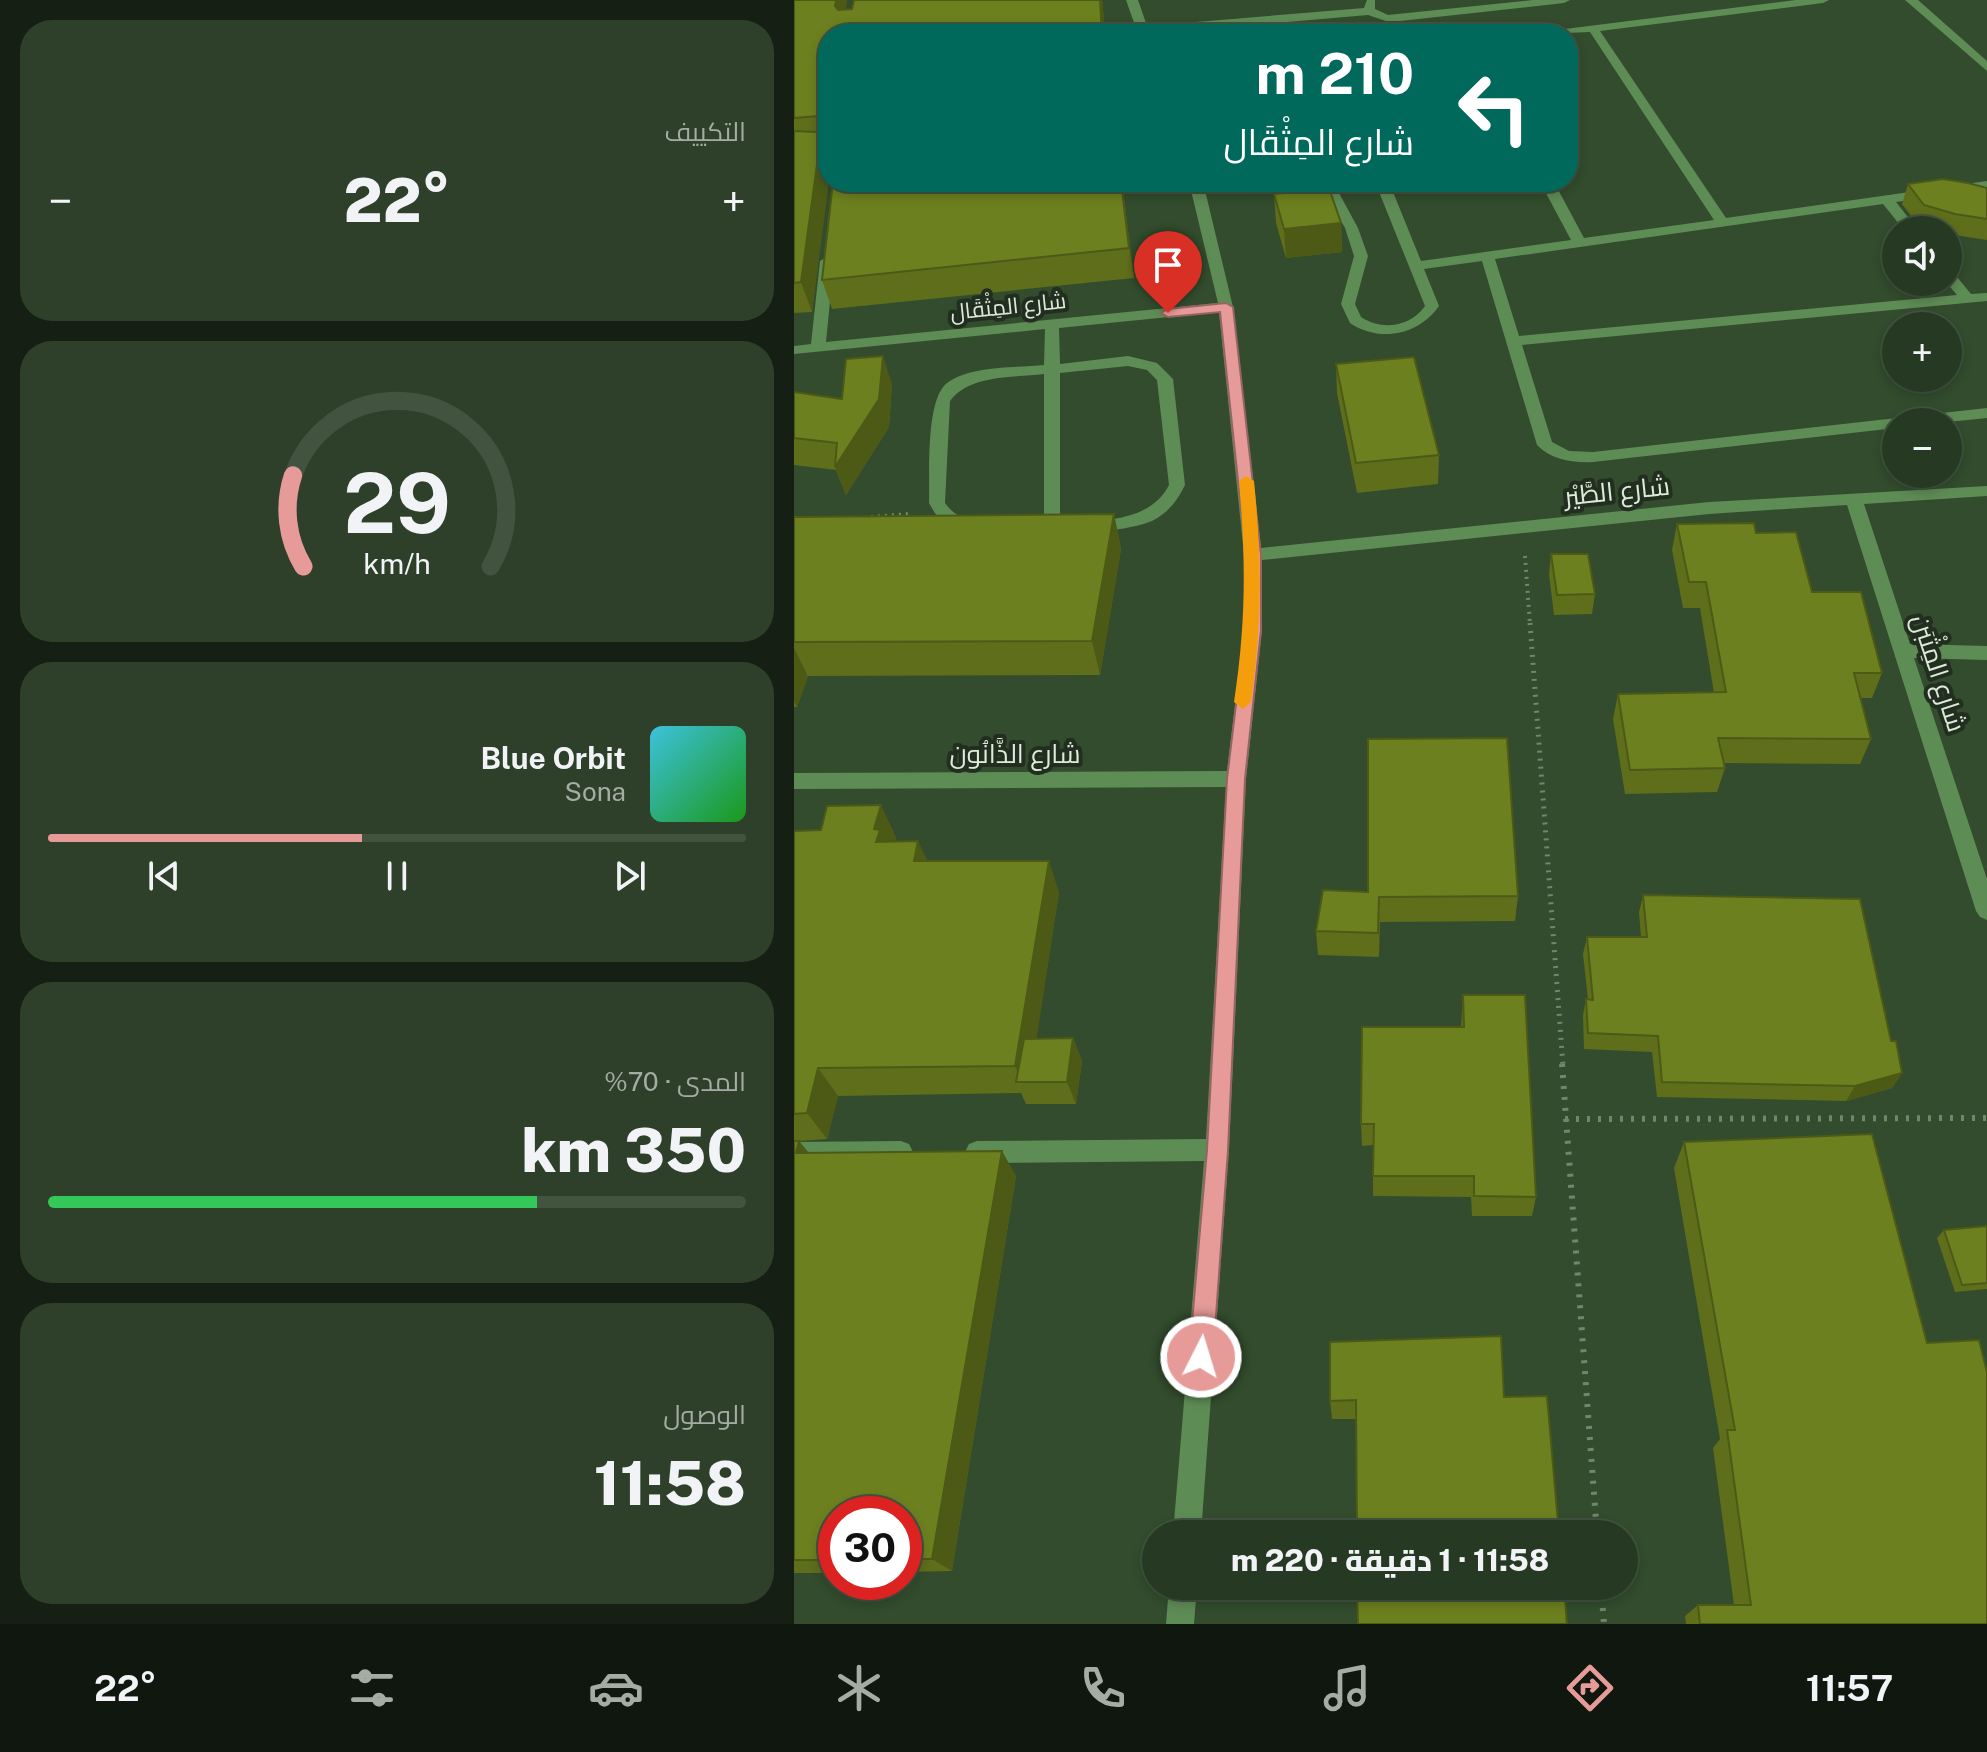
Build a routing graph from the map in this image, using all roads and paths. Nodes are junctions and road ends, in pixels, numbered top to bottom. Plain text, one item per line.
1 (1132, 0) edge
2 (1564, 0) edge
3 (1823, 0) edge
4 (1911, 0) edge
5 (1371, 5) edge
6 (1141, 24) edge
7 (1257, 24) edge
8 (1593, 29) junction
9 (1578, 31) edge
10 (1987, 67) edge
11 (1987, 185) edge
12 (1198, 192) edge
13 (1331, 192) edge
14 (1386, 192) edge
15 (1552, 192) edge
16 (1887, 200) junction
17 (1900, 216) edge
18 (1722, 222) junction
19 (829, 242) edge
20 (1580, 243) junction
21 (1487, 256) junction
22 (1417, 266) junction
23 (1962, 293) edge
24 (1987, 297) edge
25 (1967, 299) junction
26 (1226, 307) junction
27 (1052, 324) junction
28 (1512, 341) junction
29 (818, 347) junction
30 (794, 350) edge
31 (1052, 369) junction
32 (1987, 413) edge
33 (1962, 416) edge
34 (1882, 425) edge
35 (1987, 491) edge
36 (1853, 497) junction
37 (941, 511) junction
38 (868, 517) edge
39 (1052, 526) junction
40 (1523, 527) junction
41 (1253, 555) junction
42 (1905, 651) junction
43 (1987, 653) edge
44 (1236, 779) junction
45 (794, 781) edge
46 (1987, 911) edge
47 (1987, 1118) edge
48 (1565, 1119) junction
49 (1217, 1150) junction
50 (919, 1152) edge
51 (951, 1152) edge
52 (794, 1153) edge
53 (1188, 1520) edge
54 (1596, 1520) edge
55 (1182, 1600) edge
56 (1602, 1600) edge
57 (1180, 1624) edge
58 (1604, 1624) edge

1 - 6 street
2 - 5 street
3 - 8 street
4 - 10 street
5 - 7 street
8 - 9 street
8 - 18 street
11 - 16 street
12 - 26 street
13 - 22 street
14 - 22 street
15 - 20 street
16 - 17 street
16 - 18 street
18 - 20 street
19 - 29 street
20 - 21 street
21 - 22 street
21 - 28 street
23 - 25 street
24 - 25 street
25 - 28 street
26 - 27 street, شارع المِثْقَال
26 - 41 street
27 - 29 street, شارع المِثْقَال
27 - 31 street
28 - 34 street
29 - 30 street, شارع المِثْقَال
31 - 37 street
31 - 39 street
31 - 39 street
32 - 33 street
35 - 36 street, شارع الطَّيْر
36 - 40 street, شارع الطَّيْر
36 - 42 street, شارع المِثْبَن
37 - 38 path
37 - 39 street
40 - 41 street, شارع الطَّيْر
40 - 48 path
41 - 44 street
42 - 43 street
42 - 46 street, شارع المِثْبَن
44 - 45 street, شارع الذَّانُون
44 - 49 street
47 - 48 path
48 - 54 path
49 - 51 street
49 - 53 street
50 - 52 street
55 - 57 street
56 - 58 path

